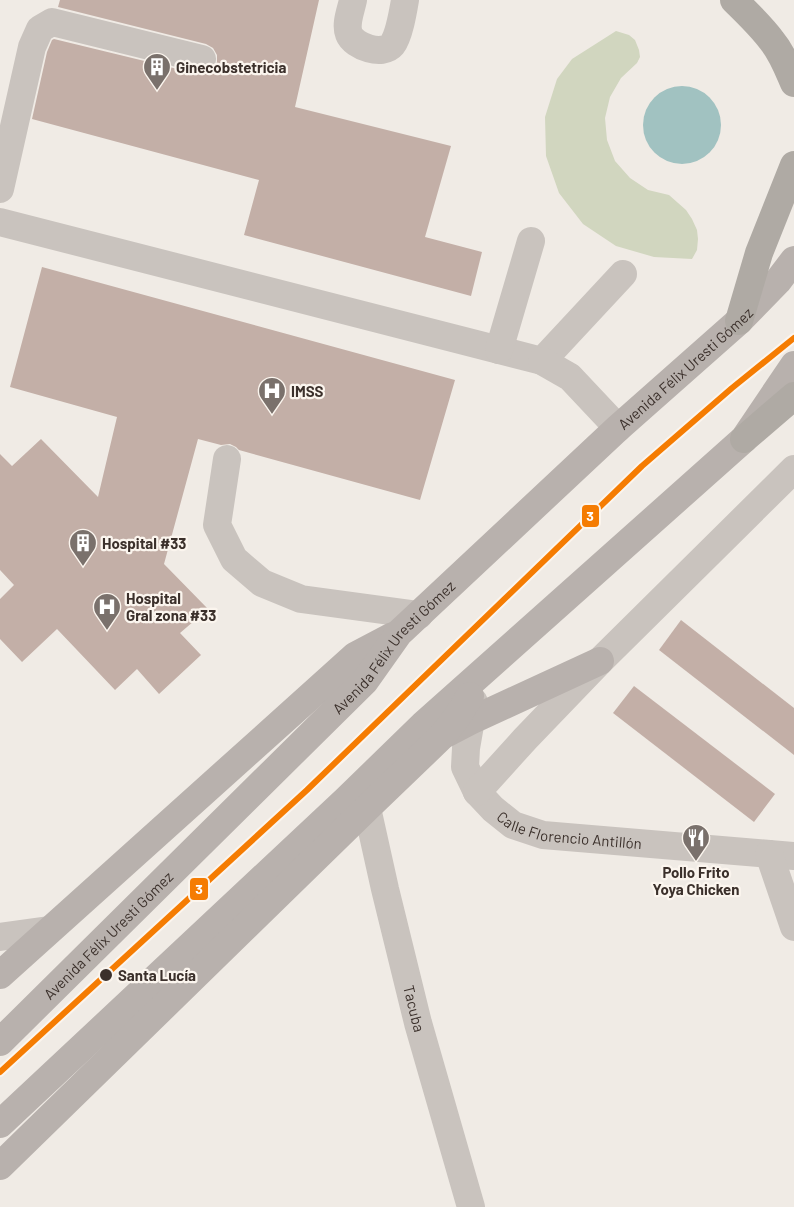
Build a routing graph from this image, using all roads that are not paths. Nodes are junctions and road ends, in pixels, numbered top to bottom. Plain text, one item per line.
1 (353, 0) edge
2 (405, 0) edge
3 (734, 0) edge
4 (202, 58) dead end
5 (794, 83) edge
6 (794, 165) edge
7 (0, 189) edge
8 (0, 222) edge
9 (531, 241) dead end
10 (794, 260) edge
11 (623, 274) dead end
12 (739, 321) junction
13 (499, 350) junction
14 (542, 361) junction
15 (794, 365) edge
16 (794, 396) edge
17 (618, 428) junction
18 (744, 439) junction
19 (227, 460) dead end
20 (794, 469) edge
21 (409, 624) junction
22 (600, 660) junction
23 (481, 674) junction
24 (470, 721) junction
25 (433, 730) junction
26 (477, 792) junction
27 (367, 808) junction
28 (782, 855) edge
29 (794, 927) edge
30 (50, 930) junction
31 (0, 937) edge
32 (0, 975) edge
33 (0, 1042) edge
34 (0, 1124) edge
35 (0, 1166) edge
36 (471, 1207) edge

1 - 2 street
3 - 5 highway
4 - 7 street
6 - 12 highway
8 - 13 street
9 - 13 street
10 - 12 main road, Avenida Félix Uresti Gómez
11 - 14 street
12 - 17 main road, Avenida Félix Uresti Gómez
13 - 14 street
14 - 17 street
15 - 18 main road
16 - 18 highway
17 - 21 main road, Avenida Félix Uresti Gómez
18 - 23 main road
19 - 21 street
20 - 22 street
21 - 30 main road
21 - 33 main road, Avenida Félix Uresti Gómez
22 - 24 main road
22 - 26 street
23 - 24 street, Calle Florencio Antillón
23 - 25 main road
24 - 25 main road
24 - 26 street, Calle Florencio Antillón
25 - 27 main road
25 - 34 main road
26 - 28 street, Calle Florencio Antillón
27 - 35 main road
27 - 36 street, Tacuba
28 - 29 street
30 - 31 street
30 - 32 main road

